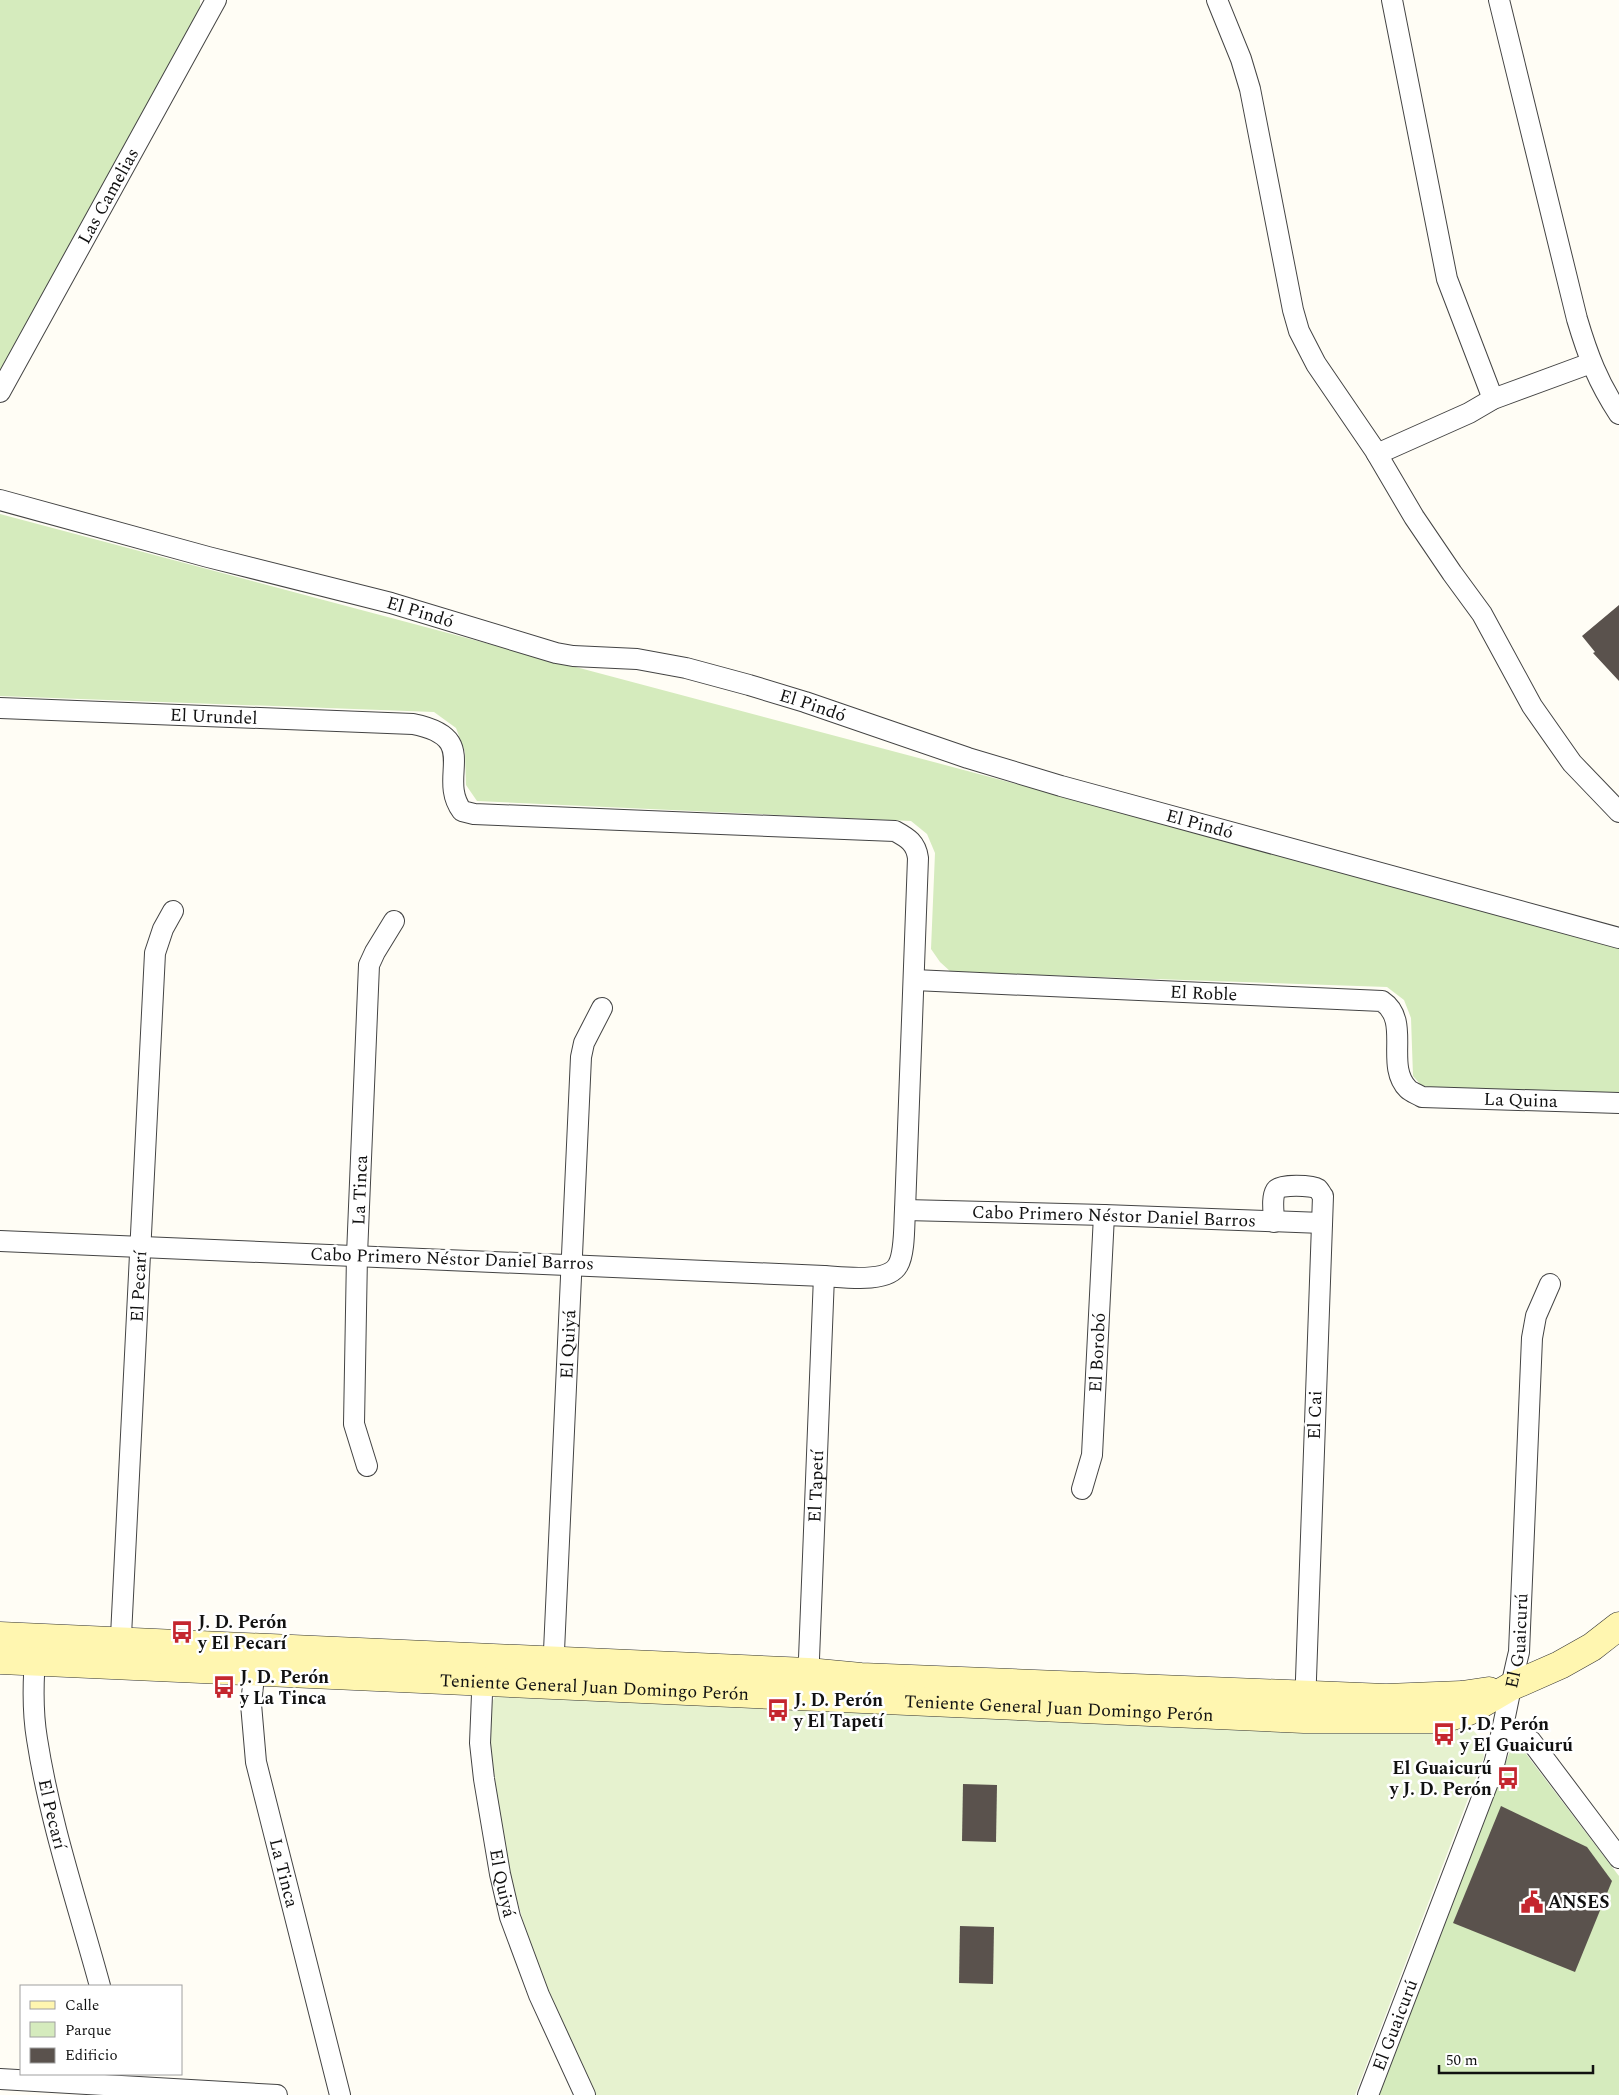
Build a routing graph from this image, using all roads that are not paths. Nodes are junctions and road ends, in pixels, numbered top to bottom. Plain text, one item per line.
1 (216, 0) edge
2 (1216, 0) edge
3 (1392, 0) edge
4 (1499, 0) edge
5 (1591, 363) junction
6 (0, 392) edge
7 (1493, 399) junction
8 (1619, 414) edge
9 (1377, 454) junction
10 (0, 500) edge
11 (0, 708) edge
12 (1619, 812) edge
13 (173, 911) dead end
14 (394, 921) dead end
15 (1619, 938) edge
16 (914, 980) junction
17 (602, 1008) dead end
18 (1422, 1096) joint
19 (1619, 1103) edge
20 (905, 1210) junction
21 (1104, 1215) junction
22 (1274, 1222) junction
23 (1322, 1224) junction
24 (0, 1241) edge
25 (140, 1246) junction
26 (357, 1255) junction
27 (573, 1264) junction
28 (824, 1276) junction
29 (1550, 1284) dead end
30 (367, 1466) dead end
31 (1082, 1490) dead end
32 (1619, 1626) edge
33 (0, 1636) edge
34 (35, 1650) junction
35 (121, 1653) junction
36 (256, 1659) junction
37 (0, 1660) edge
38 (483, 1670) junction
39 (553, 1673) junction
40 (808, 1684) junction
41 (1510, 1687) junction
42 (1304, 1707) junction
43 (1503, 1727) junction
44 (1619, 1858) edge
45 (100, 1985) edge
46 (0, 2080) edge
47 (126, 2080) edge
48 (277, 2095) edge
49 (340, 2095) edge
50 (585, 2095) edge
51 (1368, 2095) edge

1 - 6 street, Las Camelias
2 - 9 street
3 - 7 street
4 - 5 street
5 - 7 street
5 - 8 street
7 - 9 street
9 - 12 street
10 - 15 street, El Pindó
11 - 16 street, El Urundel
13 - 25 street, El Pecarí
14 - 26 street, La Tinca
16 - 18 street, El Roble
16 - 20 street
17 - 27 street, El Quiyá
18 - 19 street, La Quina
20 - 21 street, Cabo Primero Néstor Daniel Barros
20 - 28 street, Cabo Primero Néstor Daniel Barros
21 - 22 street, Cabo Primero Néstor Daniel Barros
21 - 31 street, El Borobó
22 - 23 street, Cabo Primero Néstor Daniel Barros
22 - 23 street, El Cai
23 - 42 street, El Cai
24 - 25 street, Cabo Primero Néstor Daniel Barros
25 - 26 street, Cabo Primero Néstor Daniel Barros
25 - 35 street, El Pecarí
26 - 27 street, Cabo Primero Néstor Daniel Barros
26 - 30 street, La Tinca
27 - 28 street, Cabo Primero Néstor Daniel Barros
27 - 39 street, El Quiyá
28 - 40 street, El Tapetí
29 - 41 street, El Guaicurú
32 - 41 main road, Teniente General Juan Domingo Perón
33 - 34 main road, Teniente General Juan Domingo Perón
34 - 35 main road, Teniente General Juan Domingo Perón
34 - 37 main road, Teniente General Juan Domingo Perón
34 - 45 street, El Pecarí
35 - 36 main road, Teniente General Juan Domingo Perón
36 - 38 main road, Teniente General Juan Domingo Perón
36 - 49 street, La Tinca
38 - 39 main road, Teniente General Juan Domingo Perón
38 - 50 street, El Quiyá
39 - 40 main road, Teniente General Juan Domingo Perón
40 - 42 main road, Teniente General Juan Domingo Perón
41 - 42 main road, Teniente General Juan Domingo Perón
41 - 43 street, El Guaicurú
43 - 44 street
43 - 51 street, El Guaicurú
46 - 47 street
47 - 48 street

